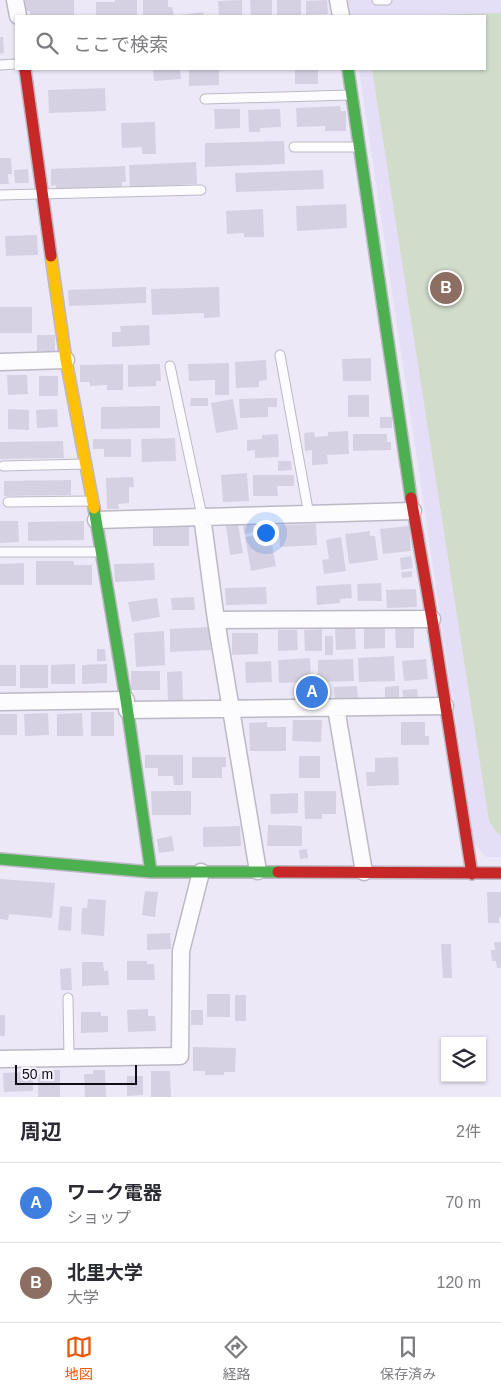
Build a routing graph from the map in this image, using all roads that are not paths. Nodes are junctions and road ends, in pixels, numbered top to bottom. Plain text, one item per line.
1 (15, 0) edge
2 (338, 0) edge
3 (377, 0) edge
4 (387, 0) edge
5 (18, 15) edge
6 (341, 15) edge
7 (15, 64) edge
8 (0, 65) edge
9 (25, 70) edge
10 (348, 70) edge
11 (352, 95) junction
12 (205, 99) dead end
13 (294, 147) dead end
14 (359, 147) junction
15 (201, 190) dead end
16 (42, 194) junction
17 (0, 195) edge
18 (280, 355) dead end
19 (66, 360) junction
20 (0, 362) edge
21 (170, 366) dead end
22 (85, 464) junction
23 (3, 466) dead end
24 (92, 501) junction
25 (8, 502) dead end
26 (413, 511) junction
27 (309, 515) junction
28 (202, 516) junction
29 (96, 520) junction
30 (0, 552) edge
31 (101, 552) junction
32 (432, 619) junction
33 (216, 620) junction
34 (0, 702) edge
35 (126, 705) junction
36 (445, 706) junction
37 (336, 708) junction
38 (230, 709) junction
39 (0, 860) edge
40 (258, 871) junction
41 (150, 872) junction
42 (201, 872) junction
43 (364, 872) junction
44 (501, 873) edge
45 (472, 874) junction
46 (68, 998) dead end
47 (69, 1057) junction
48 (0, 1059) edge

1 - 5 street
2 - 6 street
3 - 4 lane
7 - 8 lane
9 - 16 street
10 - 11 street
11 - 12 lane
11 - 14 street
13 - 14 lane
14 - 26 street
15 - 16 lane
16 - 17 lane
16 - 19 street
18 - 27 lane
19 - 20 street
19 - 22 street
21 - 28 lane
22 - 23 lane
22 - 24 street
24 - 25 lane
24 - 29 street
26 - 27 street
26 - 32 street
27 - 28 street
28 - 29 street
28 - 33 street
29 - 31 street
30 - 31 lane
31 - 35 street
32 - 33 street
32 - 36 street
33 - 38 street
34 - 35 street
35 - 38 street
35 - 41 street
36 - 37 street
36 - 45 street
37 - 38 street
37 - 43 street
38 - 40 street
39 - 41 street
40 - 42 street
40 - 43 street
41 - 42 street
42 - 47 street
43 - 45 street
44 - 45 street
46 - 47 lane
47 - 48 street

